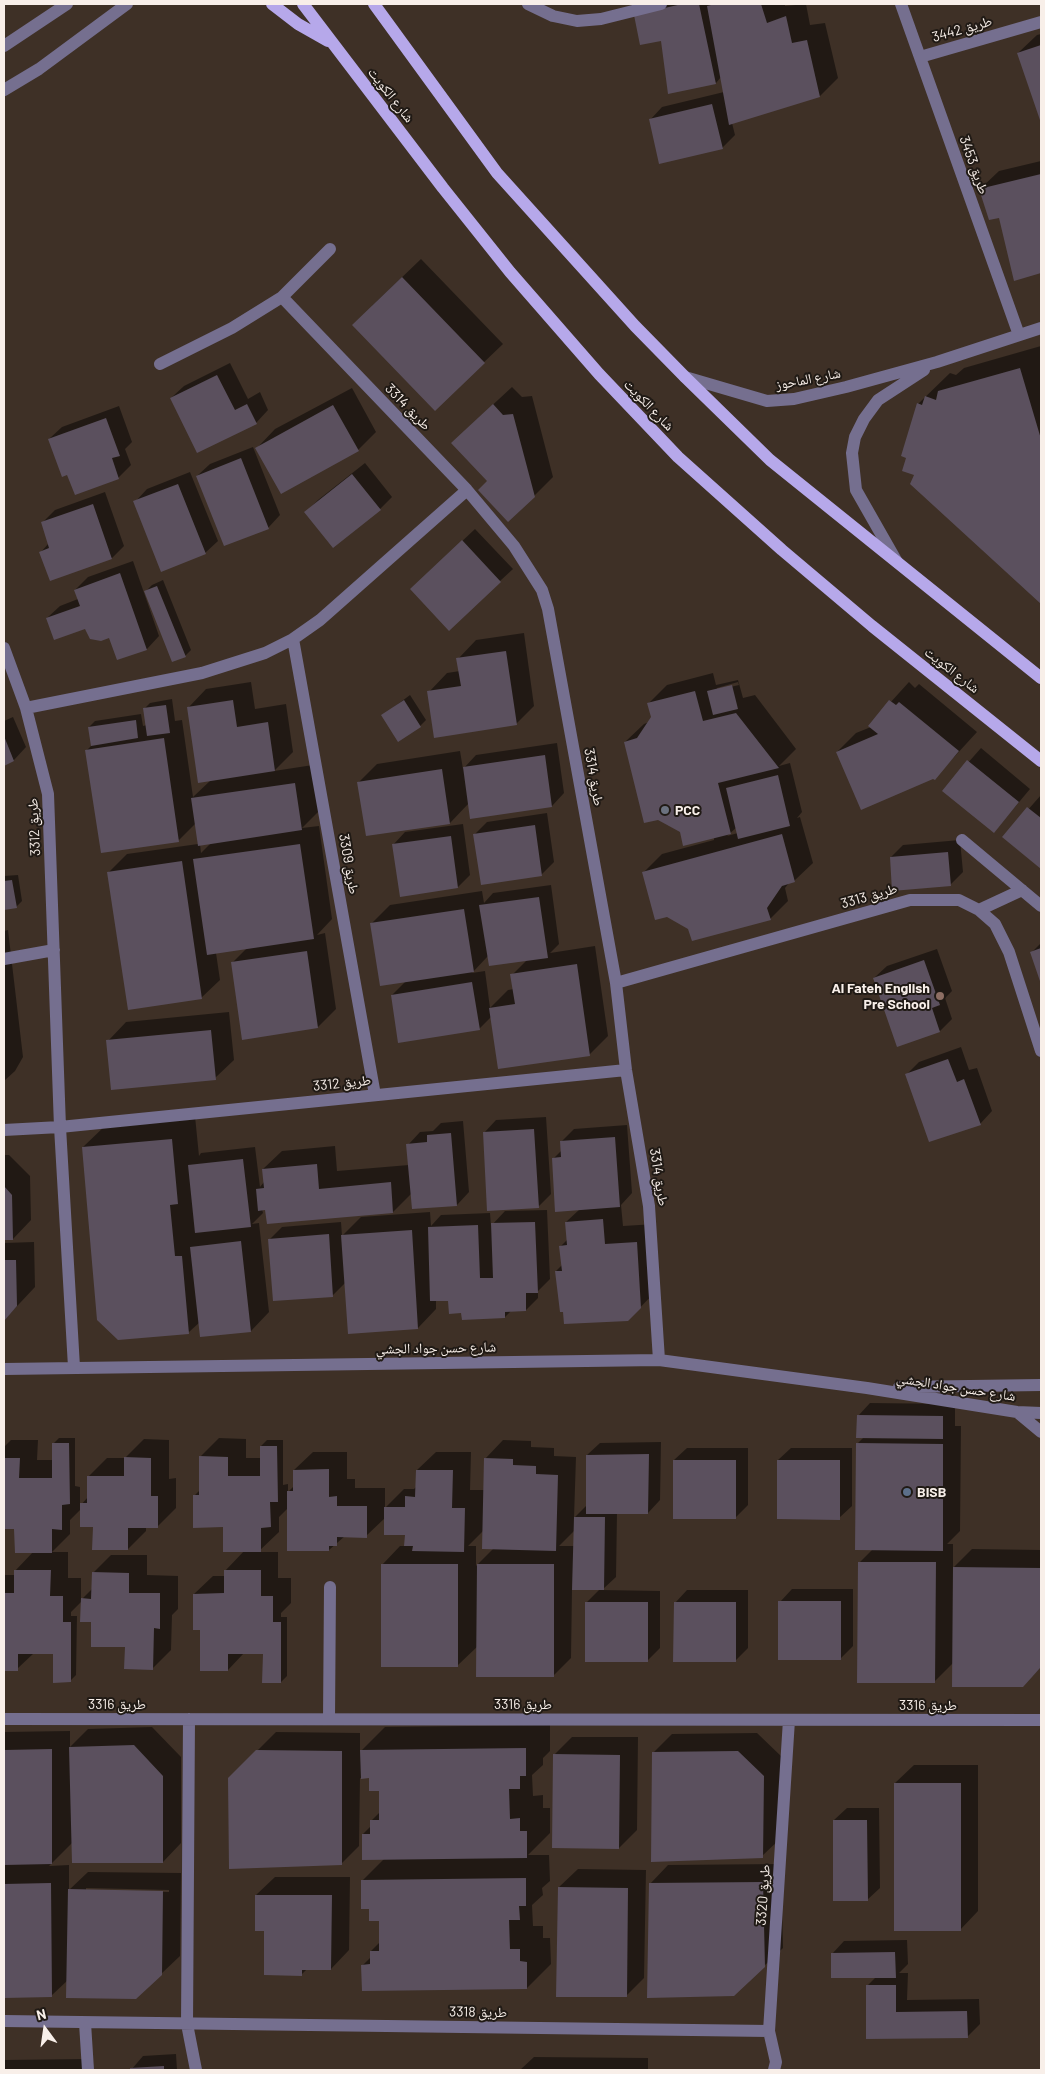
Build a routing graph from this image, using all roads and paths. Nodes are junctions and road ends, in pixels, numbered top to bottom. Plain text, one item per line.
1 (67, 4) edge
2 (127, 4) edge
3 (272, 4) edge
4 (303, 4) edge
5 (374, 4) edge
6 (528, 4) edge
7 (661, 4) edge
8 (901, 4) edge
9 (1041, 22) edge
10 (330, 42) junction
11 (4, 46) edge
12 (920, 57) junction
13 (4, 90) edge
14 (330, 249) dead end
15 (282, 297) junction
16 (1041, 328) edge
17 (1019, 335) junction
18 (937, 362) junction
19 (160, 364) dead end
20 (685, 377) junction
21 (467, 490) junction
22 (898, 564) junction
23 (293, 639) junction
24 (4, 648) edge
25 (1041, 678) edge
26 (26, 708) junction
27 (1041, 760) edge
28 (962, 840) dead end
29 (1022, 890) junction
30 (1041, 906) edge
31 (979, 910) junction
32 (54, 950) junction
33 (4, 959) edge
34 (616, 983) junction
35 (1041, 1051) edge
36 (626, 1070) junction
37 (375, 1095) junction
38 (60, 1127) junction
39 (4, 1130) edge
40 (659, 1360) junction
41 (74, 1367) junction
42 (4, 1368) edge
43 (1041, 1385) edge
44 (866, 1388) junction
45 (1017, 1412) junction
46 (1041, 1413) edge
47 (1041, 1432) edge
48 (330, 1587) dead end
49 (4, 1719) edge
50 (189, 1719) junction
51 (329, 1719) junction
52 (789, 1720) junction
53 (1041, 1720) edge
54 (4, 2022) edge
55 (85, 2023) junction
56 (187, 2024) junction
57 (769, 2031) junction
58 (88, 2070) edge
59 (196, 2070) edge
60 (774, 2070) edge

1 - 11 street
2 - 13 street
3 - 10 main road
4 - 10 main road, شارع الكويت
5 - 20 main road
6 - 7 street
8 - 12 street, طريق 3453
9 - 12 street, طريق 3442
10 - 27 main road, شارع الكويت
12 - 17 street, طريق 3453
14 - 15 street
15 - 19 street
15 - 21 street, طريق 3314
16 - 17 street, شارع الماحوز
17 - 18 street, شارع الماحوز
18 - 20 street, شارع الماحوز
18 - 22 street, شارع الماحوز
20 - 22 main road
21 - 23 street
21 - 34 street, طريق 3314
22 - 25 main road
23 - 26 street
23 - 37 street, طريق 3309
24 - 26 street, طريق 3312
26 - 32 street, طريق 3312
28 - 29 street
29 - 30 street
29 - 31 street
31 - 34 street, طريق 3313
31 - 35 street, طريق 3313
32 - 33 street
32 - 38 street, طريق 3312
34 - 36 street, طريق 3314
36 - 37 street, طريق 3312
36 - 40 street, طريق 3314
37 - 38 street, طريق 3312
38 - 39 street, طريق 3312
38 - 41 street, طريق 3312
40 - 41 street, شارع حسن جواد الجشي
40 - 44 street, شارع حسن جواد الجشي
41 - 42 street, شارع حسن جواد الجشي
43 - 44 street, شارع حسن جواد الجشي
44 - 45 street, شارع حسن جواد الجشي
45 - 46 street, شارع حسن جواد الجشي
45 - 47 street
48 - 51 street
49 - 50 street, طريق 3316
50 - 51 street, طريق 3316
50 - 56 street
51 - 52 street, طريق 3316
52 - 53 street, طريق 3316
52 - 57 street, طريق 3320
54 - 55 street, طريق 3318
55 - 56 street, طريق 3318
55 - 58 street
56 - 57 street, طريق 3318
56 - 59 street
57 - 60 street, طريق 3320

